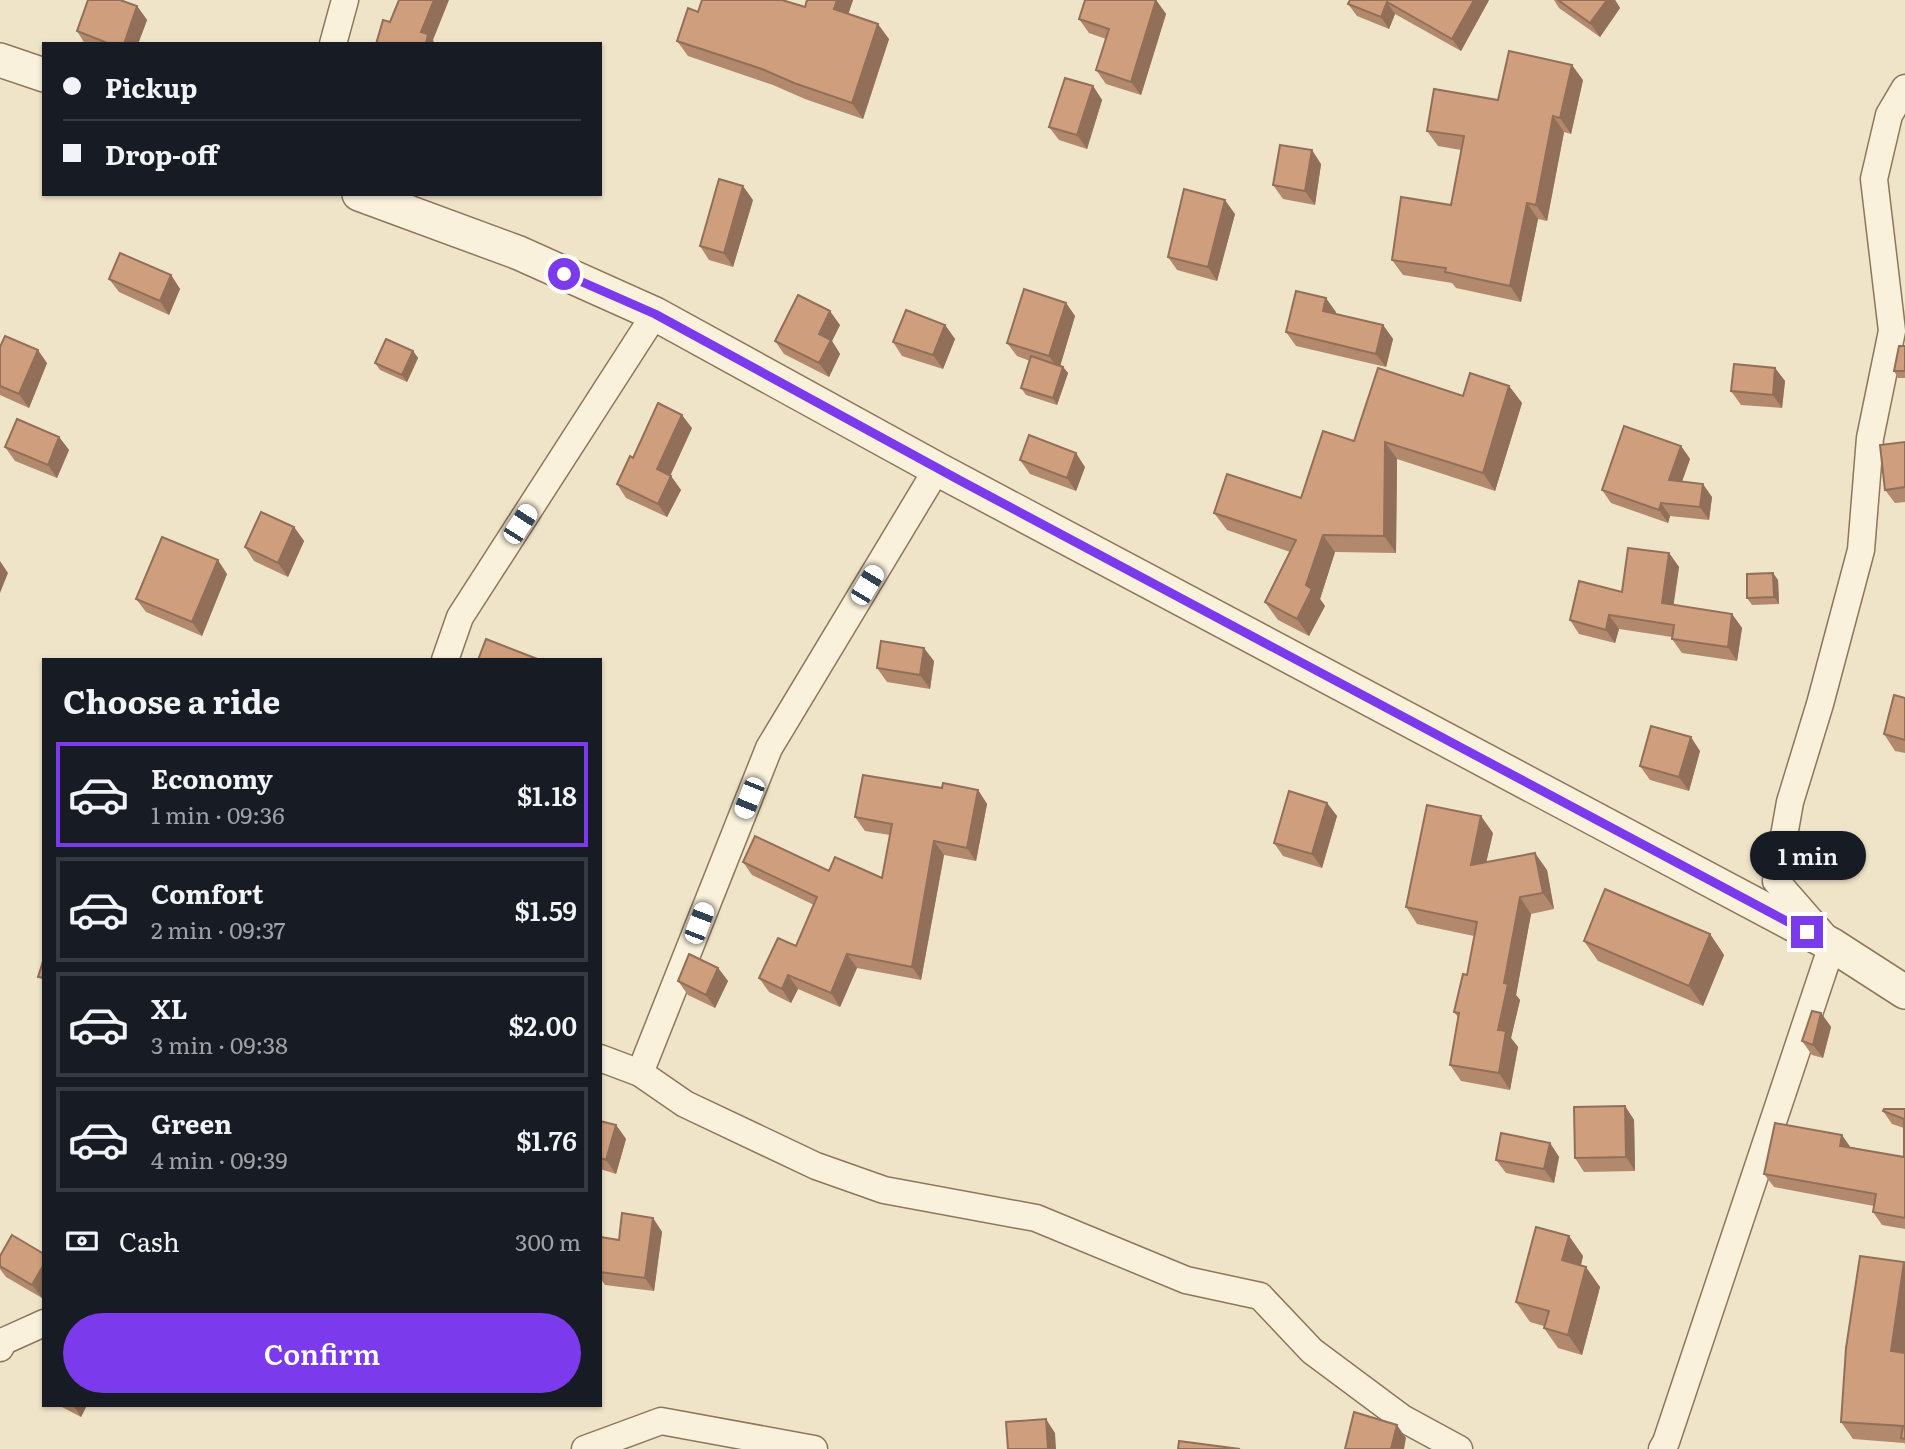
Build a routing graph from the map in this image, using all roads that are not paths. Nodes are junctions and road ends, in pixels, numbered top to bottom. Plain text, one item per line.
1 (345, 0) edge
2 (334, 42) edge
3 (0, 60) edge
4 (42, 74) edge
5 (1905, 88) edge
6 (364, 196) edge
7 (655, 314) junction
8 (937, 468) junction
9 (446, 658) edge
10 (1832, 945) junction
11 (1905, 992) edge
12 (602, 1059) edge
13 (640, 1073) junction
14 (42, 1324) edge
15 (0, 1348) edge
16 (584, 1449) edge
17 (814, 1449) edge
18 (1459, 1449) edge
19 (1661, 1449) edge

1 - 2 street
3 - 4 street
5 - 10 street
6 - 7 street
7 - 8 street
7 - 9 street
8 - 10 street
8 - 13 street
10 - 11 street
10 - 19 street
12 - 13 street
13 - 18 street
14 - 15 street
16 - 17 street

